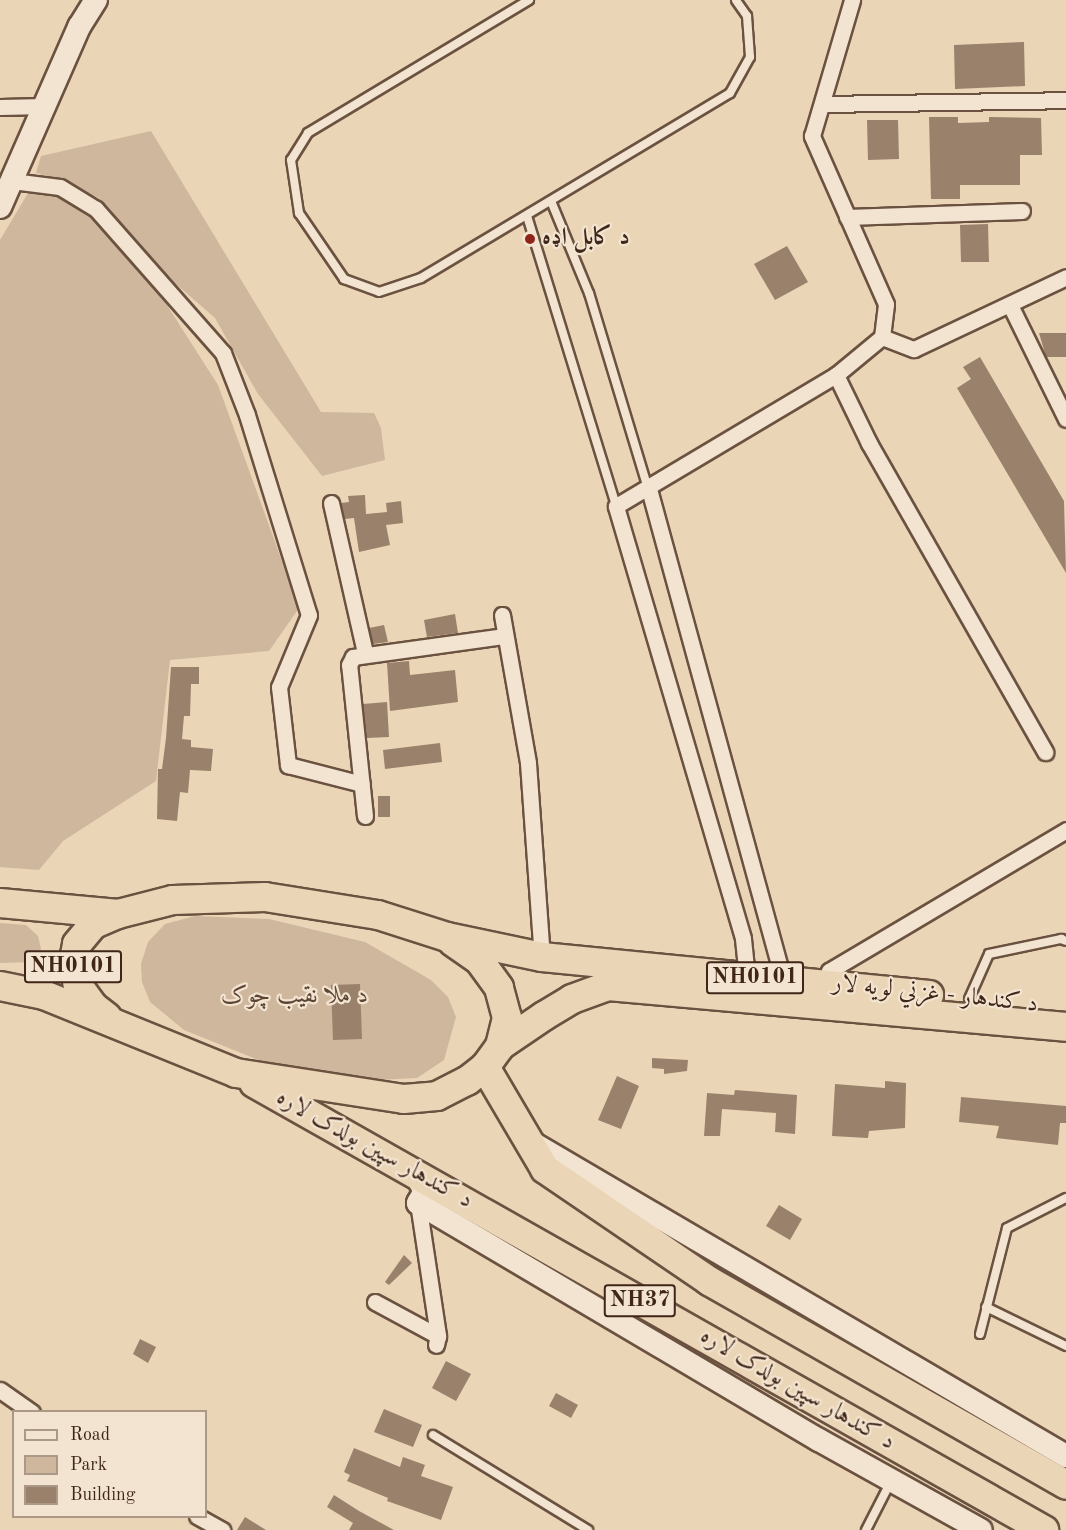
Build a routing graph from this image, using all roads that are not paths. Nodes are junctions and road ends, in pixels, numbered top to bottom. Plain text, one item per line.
1 (96, 0) edge
2 (529, 0) edge
3 (736, 0) edge
4 (852, 0) edge
5 (1066, 100) edge
6 (822, 104) junction
7 (0, 106) edge
8 (45, 106) junction
9 (12, 181) junction
10 (551, 201) junction
11 (0, 207) edge
12 (1022, 211) dead end
13 (527, 216) junction
14 (847, 217) junction
15 (1066, 278) edge
16 (1010, 305) junction
17 (882, 337) junction
18 (836, 375) junction
19 (1066, 419) edge
20 (649, 489) junction
21 (331, 503) dead end
22 (616, 506) junction
23 (502, 615) dead end
24 (505, 636) junction
25 (365, 653) junction
26 (1045, 752) dead end
27 (362, 784) junction
28 (365, 816) dead end
29 (1066, 830) edge
30 (0, 903) edge
31 (118, 914) junction
32 (447, 937) junction
33 (1064, 939) edge
34 (542, 957) junction
35 (747, 977) junction
36 (824, 984) junction
37 (0, 986) edge
38 (785, 992) junction
39 (969, 999) junction
40 (1066, 1008) edge
41 (118, 1025) junction
42 (1066, 1027) edge
43 (492, 1056) junction
44 (236, 1073) junction
45 (529, 1141) junction
46 (414, 1172) junction
47 (1066, 1198) edge
48 (418, 1203) junction
49 (375, 1302) dead end
50 (986, 1307) junction
51 (980, 1334) dead end
52 (1066, 1346) edge
53 (0, 1390) edge
54 (29, 1410) edge
55 (433, 1435) dead end
56 (1066, 1456) edge
57 (891, 1482) junction
58 (1066, 1485) edge
59 (201, 1518) edge
60 (222, 1530) edge
61 (588, 1530) edge
62 (866, 1530) edge
63 (981, 1530) edge
64 (1044, 1530) edge

1 - 8 street
2 - 13 lane
3 - 10 lane
4 - 6 street
5 - 6 street
6 - 14 street
7 - 8 street
8 - 9 street
9 - 11 street
9 - 27 street
10 - 13 lane
10 - 20 lane
12 - 14 street
13 - 22 lane
14 - 17 street
15 - 16 street
16 - 17 street
16 - 19 street
17 - 18 street
18 - 20 street
18 - 26 street
20 - 22 street
20 - 38 street
21 - 25 street
22 - 35 street
23 - 24 street
24 - 25 street
24 - 34 street
25 - 27 street
27 - 28 street
29 - 36 street
30 - 31 highway, د کندهار - غزني لويه لار / NH0101
31 - 32 highway, د کندهار - غزني لويه لار / NH0101
31 - 41 highway, NH0101
32 - 34 highway, د کندهار - غزني لويه لار / NH0101
32 - 43 highway, د کندهار - غزني لويه لار / NH0101
33 - 39 lane
34 - 35 highway, د کندهار - غزني لويه لار / NH0101
35 - 38 highway, د کندهار - غزني لويه لار / NH0101
36 - 38 highway, د کندهار - غزني لويه لار / NH0101
36 - 39 highway, د کندهار - غزني لويه لار / NH0101
37 - 41 highway, د کندهار - غزني لويه لار / NH0101
38 - 42 highway, د کندهار - غزني لويه لار / NH0101
38 - 43 highway, د کندهار - غزني لويه لار / NH0101
39 - 40 highway, د کندهار - غزني لويه لار / NH0101
41 - 44 highway, د کندهار - غزني لويه لار / NH0101
43 - 44 highway, د کندهار - غزني لويه لار / NH0101
43 - 45 highway, د کندهار سپین بولدک لاره / NH37
44 - 46 highway, د کندهار سپین بولدک لاره / NH37
45 - 56 street
45 - 58 highway, د کندهار سپین بولدک لاره / NH37
46 - 48 street
46 - 64 highway, د کندهار سپین بولدک لاره / NH37
47 - 50 lane
48 - 49 street
48 - 57 street
50 - 51 lane
50 - 52 lane
53 - 54 street
55 - 61 lane
57 - 62 lane
57 - 63 street
59 - 60 street

